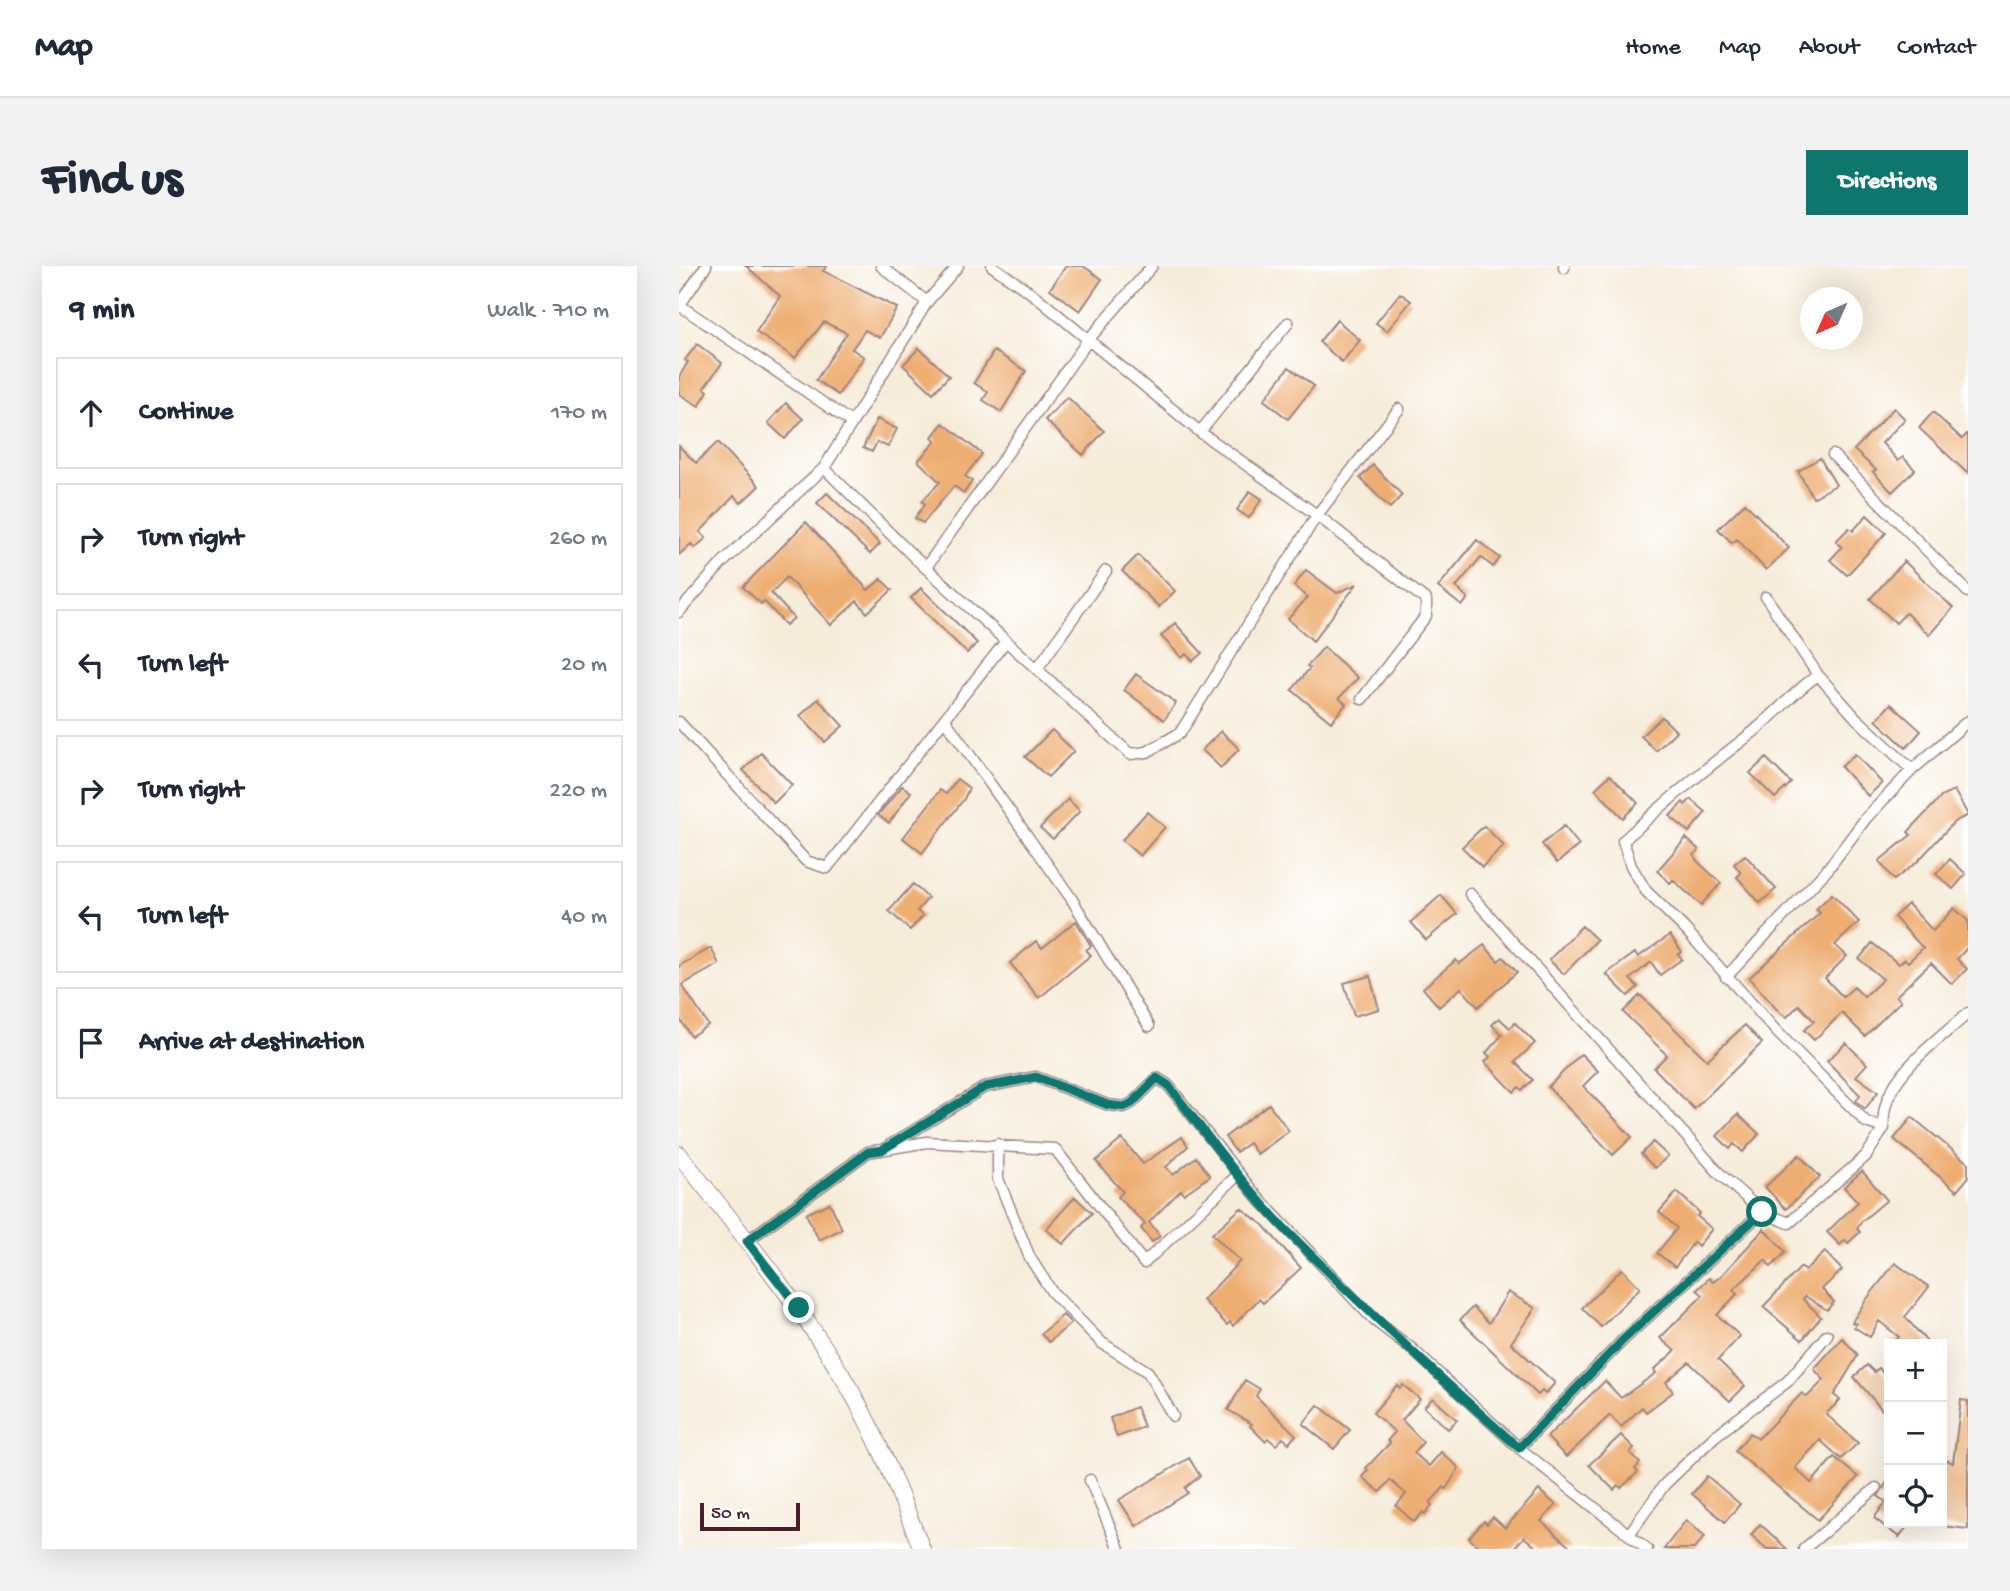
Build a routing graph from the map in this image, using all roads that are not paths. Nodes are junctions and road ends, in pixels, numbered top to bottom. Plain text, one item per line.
1 (706, 266) edge
2 (881, 266) edge
3 (958, 266) edge
4 (992, 266) edge
5 (1151, 266) edge
6 (927, 302) junction
7 (679, 305) edge
8 (1287, 323) dead end
9 (1089, 339) junction
10 (1399, 409) dead end
11 (851, 422) junction
12 (1200, 432) junction
13 (1833, 455) dead end
14 (824, 468) junction
15 (1317, 515) junction
16 (926, 567) junction
17 (1106, 572) dead end
18 (1968, 592) edge
19 (1766, 597) dead end
20 (679, 611) edge
21 (1006, 641) junction
22 (1037, 669) junction
23 (1818, 675) junction
24 (1362, 699) dead end
25 (944, 720) junction
26 (1968, 721) edge
27 (679, 722) edge
28 (1912, 770) junction
29 (1471, 894) dead end
30 (1726, 977) junction
31 (1968, 1013) edge
32 (1149, 1026) dead end
33 (1884, 1128) junction
34 (998, 1144) junction
35 (882, 1150) junction
36 (679, 1154) edge
37 (1238, 1175) junction
38 (1762, 1212) junction
39 (747, 1241) junction
40 (1827, 1335) dead end
41 (1173, 1416) dead end
42 (1519, 1448) junction
43 (1090, 1480) dead end
44 (1876, 1488) dead end
45 (1630, 1533) junction
46 (922, 1549) edge
47 (1119, 1549) edge
48 (1647, 1549) edge
49 (1804, 1549) edge

1 - 7 street
2 - 6 street
3 - 6 street
4 - 9 street
5 - 9 street
6 - 11 street
7 - 11 street
8 - 12 street
9 - 12 street
9 - 16 street
10 - 15 street
11 - 14 street
12 - 15 street
13 - 18 street
14 - 16 street
14 - 20 street
15 - 22 street
15 - 24 street
16 - 21 street
17 - 22 street
19 - 23 street
21 - 22 street
21 - 25 street
23 - 28 street
23 - 30 street
25 - 27 street
25 - 32 street
26 - 28 street
28 - 30 street
29 - 38 street
30 - 33 street
31 - 33 street
33 - 38 street
34 - 35 street
34 - 37 street
34 - 41 street
35 - 37 street
35 - 39 street
36 - 39 main road
37 - 42 street
38 - 42 street
39 - 46 main road
40 - 45 street
42 - 45 street
43 - 47 street
44 - 49 street
45 - 48 street

